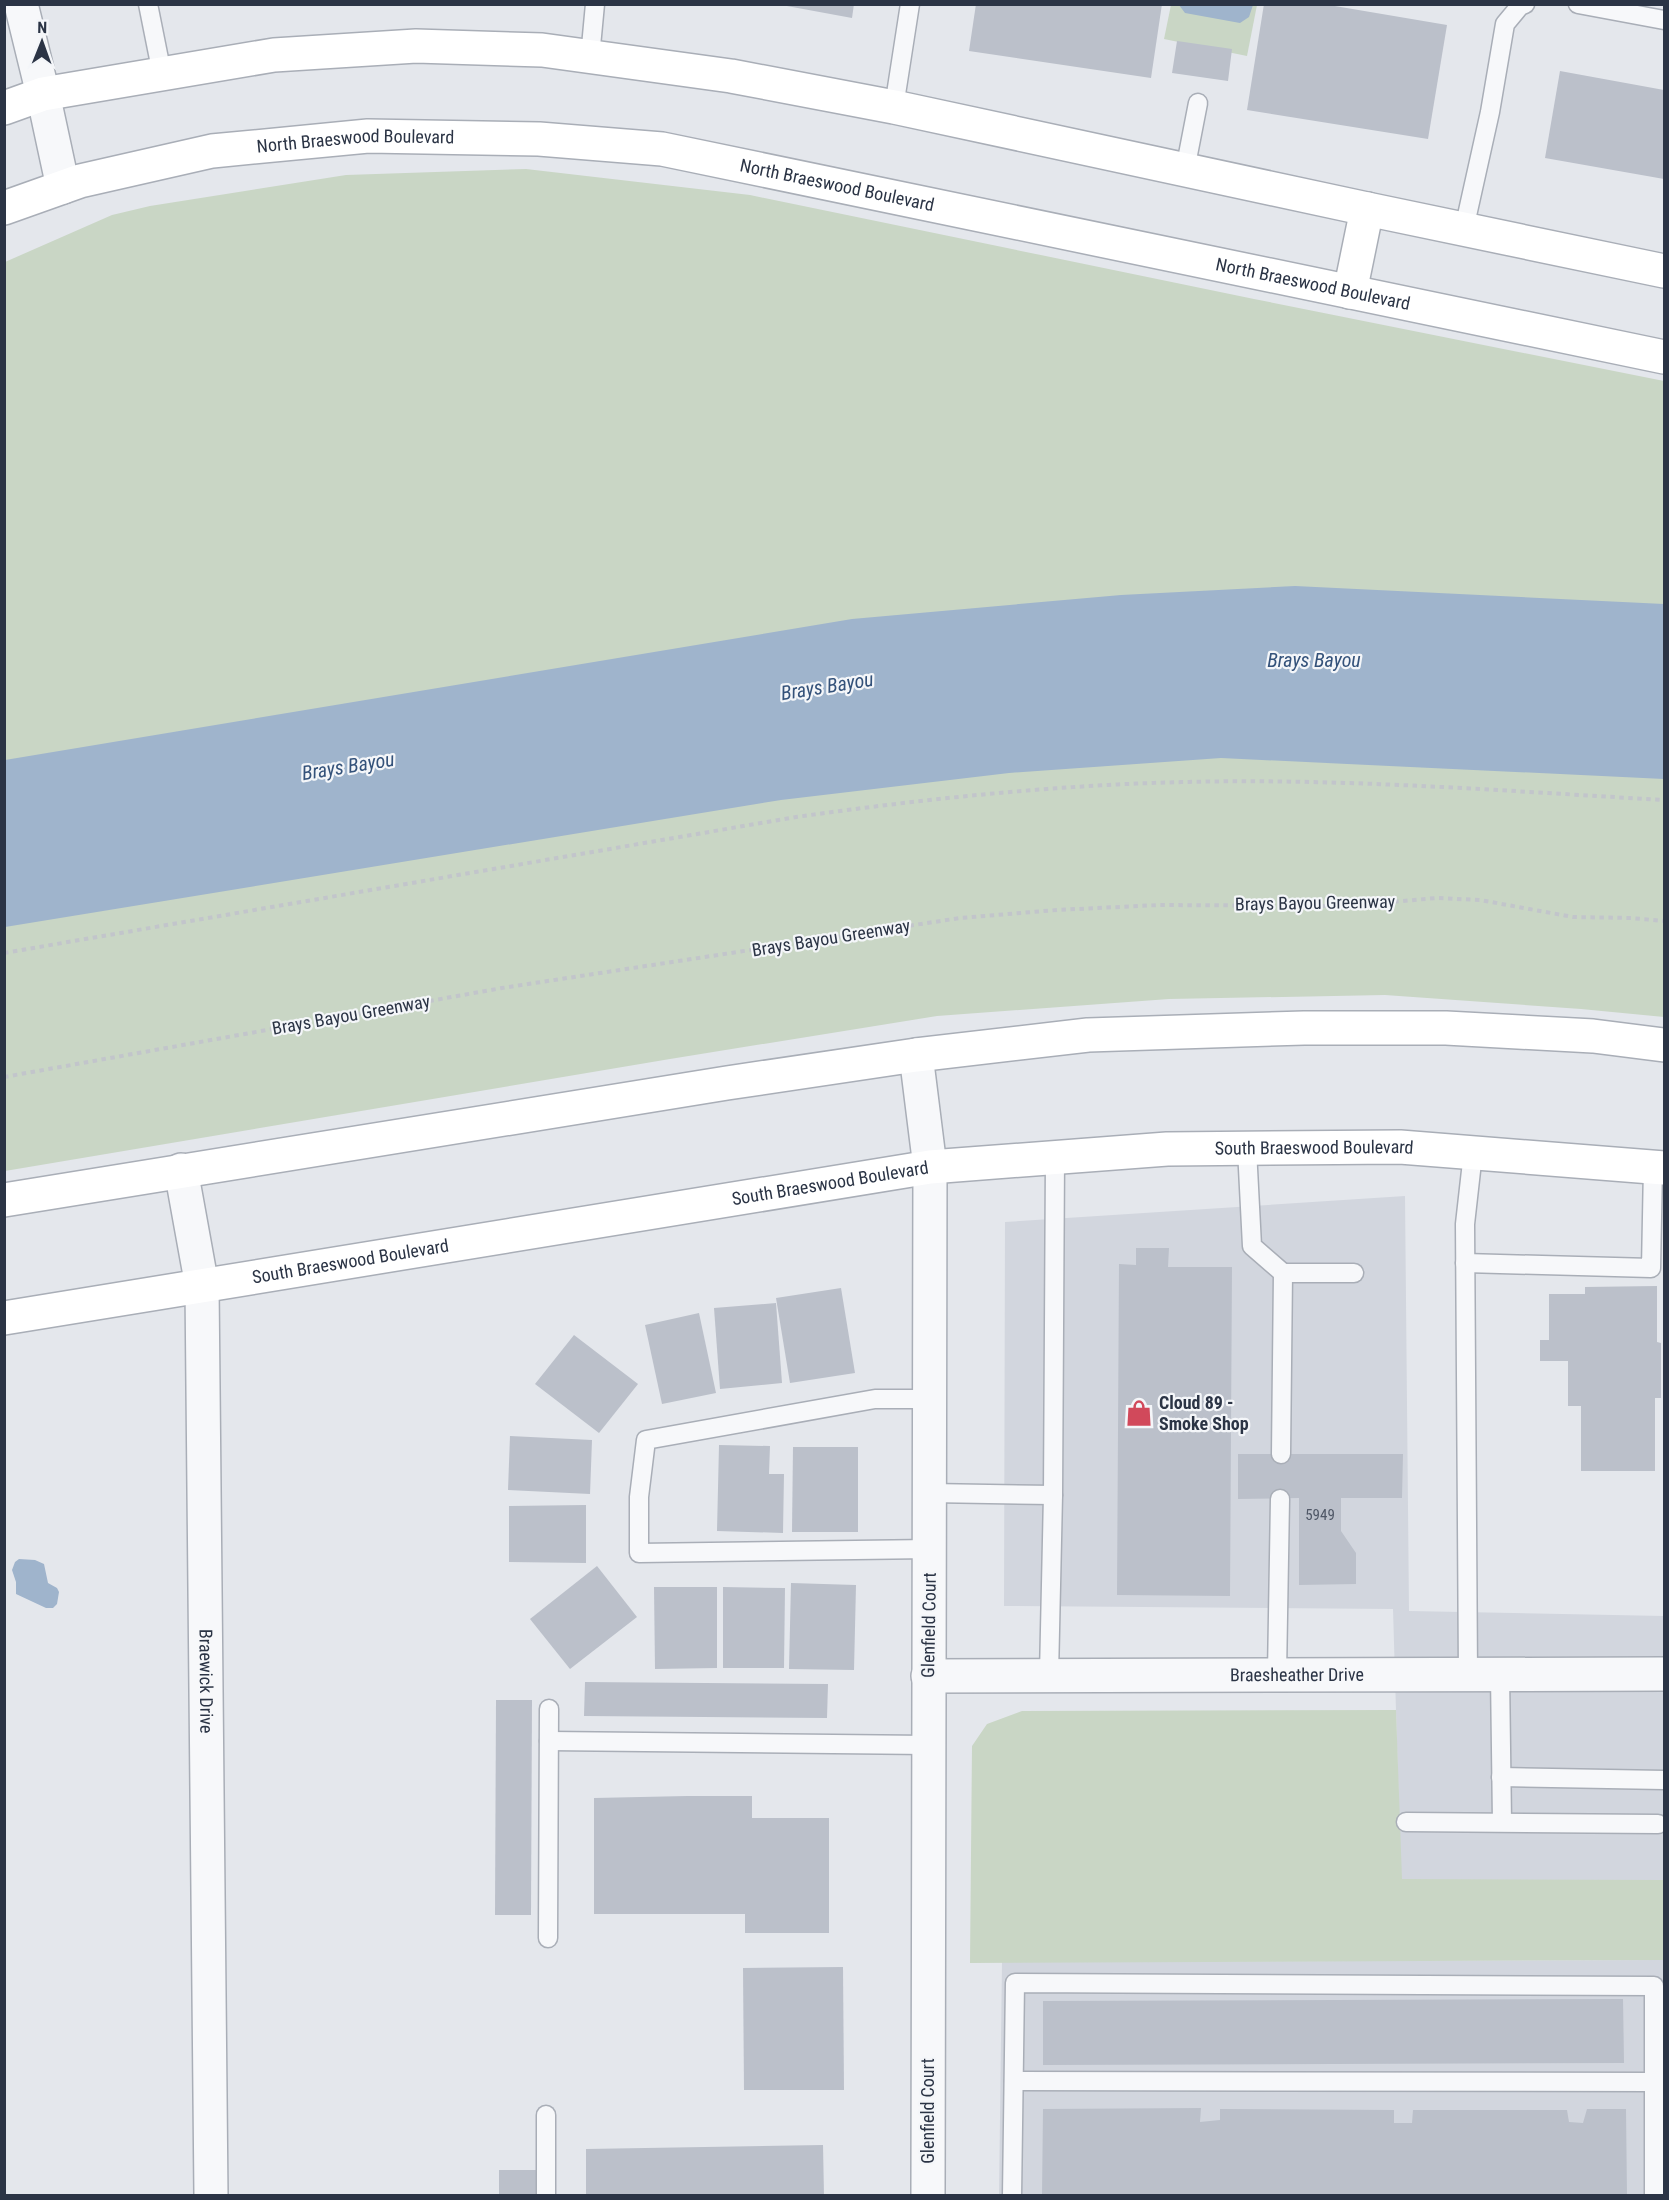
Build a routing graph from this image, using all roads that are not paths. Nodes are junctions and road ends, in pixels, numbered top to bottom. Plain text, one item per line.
1 (21, 4) edge
2 (148, 4) edge
3 (594, 4) edge
4 (910, 4) edge
5 (1525, 4) edge
6 (1578, 4) edge
7 (1665, 20) edge
8 (590, 57) junction
9 (162, 74) junction
10 (43, 94) junction
11 (1198, 103) dead end
12 (894, 106) junction
13 (4, 108) edge
14 (1185, 170) junction
15 (63, 187) junction
16 (4, 208) edge
17 (1367, 209) junction
18 (1464, 229) junction
19 (1665, 271) edge
20 (1350, 292) junction
21 (1665, 357) edge
22 (1665, 1045) edge
23 (916, 1055) junction
24 (1247, 1149) junction
25 (1473, 1153) junction
26 (1055, 1158) junction
27 (930, 1167) junction
28 (1659, 1168) edge
29 (181, 1170) junction
30 (4, 1200) edge
31 (1465, 1263) junction
32 (1283, 1273) junction
33 (1354, 1273) dead end
34 (202, 1286) junction
35 (4, 1318) edge
36 (929, 1399) junction
37 (1281, 1454) dead end
38 (930, 1493) junction
39 (1053, 1495) junction
40 (1280, 1499) dead end
41 (930, 1549) junction
42 (1278, 1674) junction
43 (1484, 1674) junction
44 (1665, 1674) edge
45 (1049, 1675) junction
46 (928, 1676) junction
47 (549, 1709) dead end
48 (549, 1741) junction
49 (928, 1745) junction
50 (1501, 1777) junction
51 (1665, 1780) edge
52 (1406, 1822) dead end
53 (1502, 1822) junction
54 (1658, 1824) dead end
55 (548, 1938) dead end
56 (1014, 2081) junction
57 (1654, 2082) junction
58 (546, 2115) dead end
59 (211, 2196) edge
60 (546, 2196) edge
61 (928, 2196) edge
62 (1012, 2196) edge
63 (1653, 2196) edge

1 - 10 street
2 - 9 lane
3 - 8 lane
4 - 12 lane
5 - 18 lane
6 - 7 lane
8 - 9 main road
8 - 12 main road
9 - 10 main road
10 - 13 main road
10 - 15 street
11 - 14 lane
12 - 14 main road
14 - 17 main road
15 - 16 main road, North Braeswood Boulevard
15 - 20 main road, North Braeswood Boulevard
17 - 18 main road
17 - 20 main road
18 - 19 main road
20 - 21 main road, North Braeswood Boulevard
22 - 23 main road
23 - 27 street, Glenfield Court
23 - 29 main road
24 - 25 main road, South Braeswood Boulevard
24 - 26 main road, South Braeswood Boulevard
24 - 32 lane
25 - 28 main road, South Braeswood Boulevard
25 - 31 lane
26 - 27 main road, South Braeswood Boulevard
26 - 39 lane
27 - 34 main road, South Braeswood Boulevard
27 - 36 street, Glenfield Court
28 - 31 lane
29 - 30 main road
29 - 34 street, Braewick Drive
31 - 43 lane
32 - 33 lane
32 - 37 lane
34 - 35 main road, South Braeswood Boulevard
34 - 59 street, Braewick Drive
36 - 38 street, Glenfield Court
36 - 41 lane
38 - 39 lane
38 - 41 street, Glenfield Court
39 - 45 lane
40 - 42 lane
41 - 46 street, Glenfield Court
42 - 43 street, Braesheather Drive
42 - 45 street, Braesheather Drive
43 - 44 street, Braesheather Drive
43 - 50 lane
45 - 46 street, Braesheather Drive
46 - 49 street, Glenfield Court
47 - 48 lane
48 - 49 lane
48 - 55 lane
49 - 61 street, Glenfield Court
50 - 51 lane
50 - 53 lane
52 - 53 lane
53 - 54 lane
56 - 57 lane
56 - 57 lane
56 - 62 lane
57 - 63 lane
58 - 60 lane

